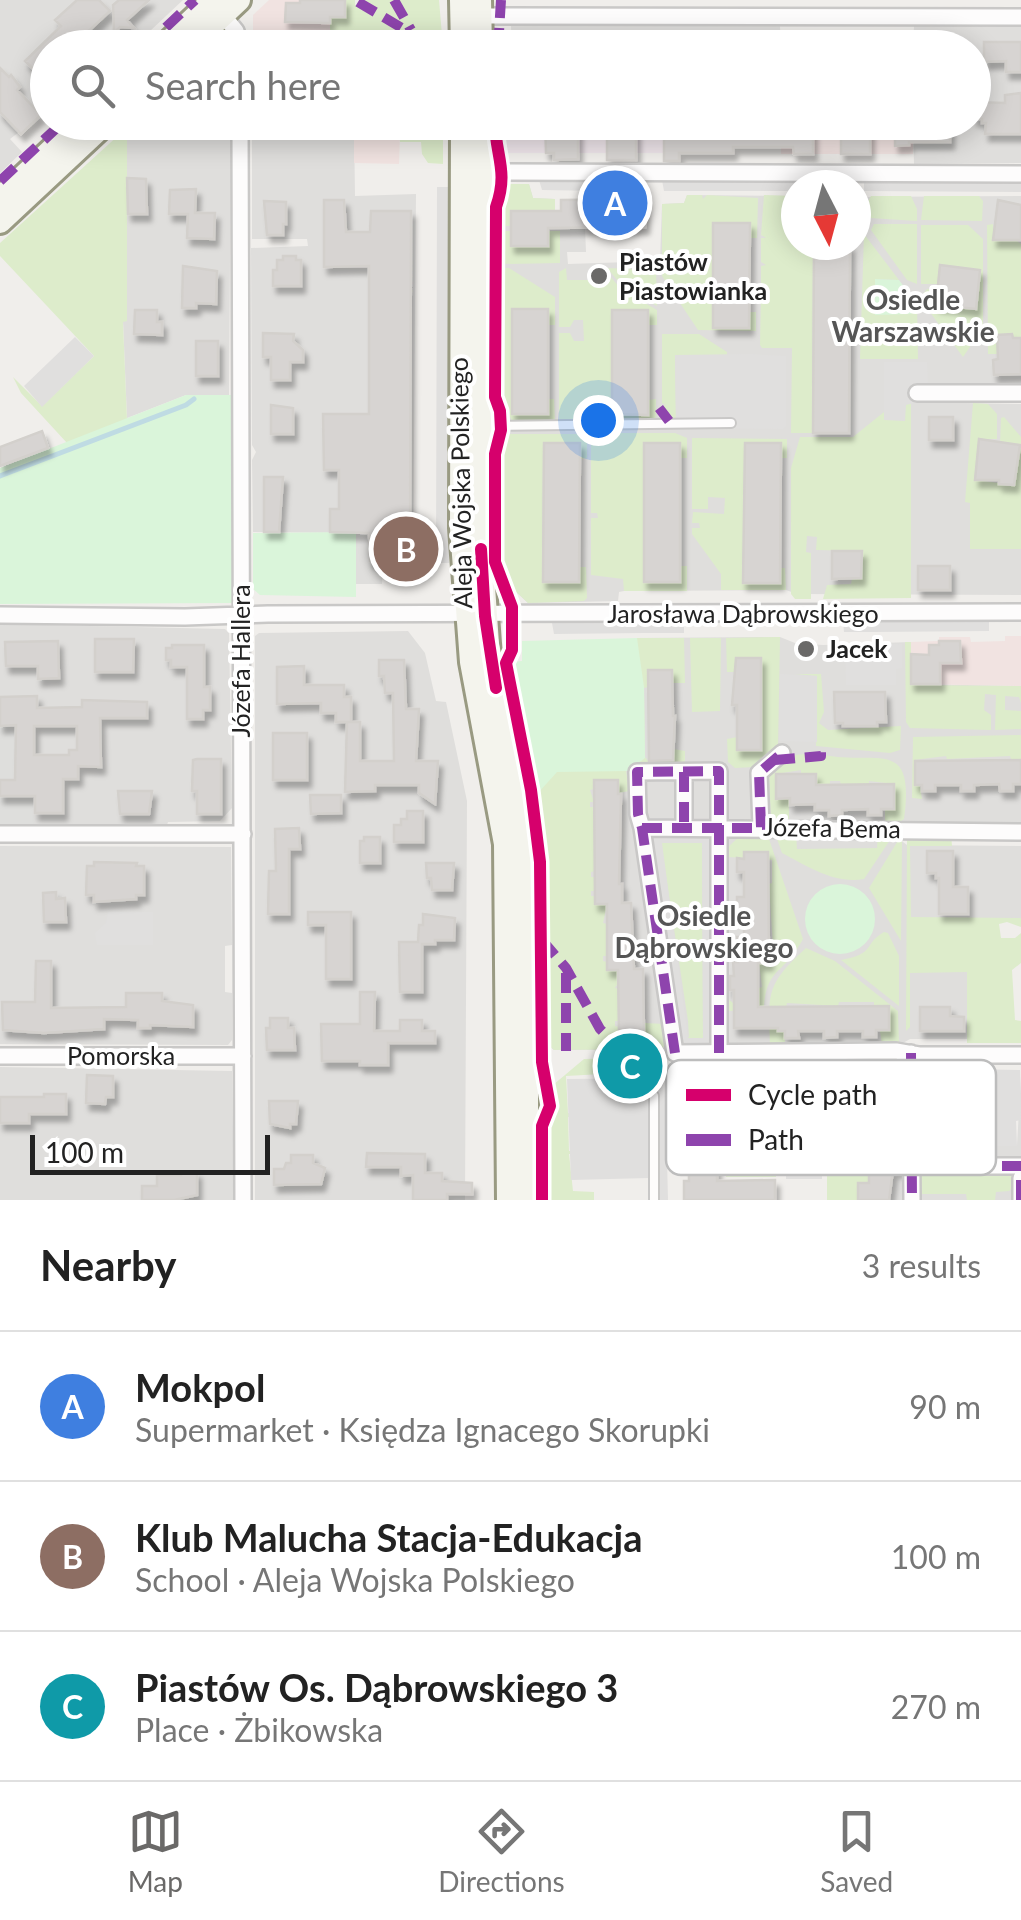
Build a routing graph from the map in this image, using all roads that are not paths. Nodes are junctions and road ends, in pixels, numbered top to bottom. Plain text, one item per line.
1 (461, 0) edge
2 (225, 5) edge
3 (481, 8) edge
4 (624, 8) edge
5 (1021, 16) edge
6 (188, 30) edge
7 (203, 30) edge
8 (235, 30) edge
9 (462, 30) edge
10 (62, 140) edge
11 (89, 140) edge
12 (240, 140) edge
13 (462, 140) edge
14 (481, 140) edge
15 (481, 172) junction
16 (1021, 174) edge
17 (0, 198) edge
18 (0, 222) edge
19 (917, 393) dead end
20 (1021, 393) edge
21 (731, 423) dead end
22 (481, 426) junction
23 (1021, 612) edge
24 (0, 615) edge
25 (241, 616) junction
26 (475, 616) junction
27 (782, 753) dead end
28 (684, 772) junction
29 (761, 827) junction
30 (642, 828) junction
31 (684, 828) junction
32 (720, 828) junction
33 (1021, 832) edge
34 (0, 834) edge
35 (243, 834) junction
36 (719, 1053) junction
37 (910, 1053) junction
38 (1021, 1054) edge
39 (0, 1056) edge
40 (243, 1056) junction
41 (910, 1060) edge
42 (654, 1096) dead end
43 (1021, 1178) edge
44 (243, 1200) edge
45 (508, 1200) edge
46 (527, 1200) edge
47 (654, 1200) edge
48 (1021, 1200) edge

1 - 9 street
2 - 6 street
2 - 7 street
2 - 8 street
3 - 4 street
4 - 5 street
10 - 17 street
11 - 18 street
12 - 25 street, Józefa Hallera
13 - 26 street, Aleja Wojska Polskiego
14 - 15 street, Aleja Wojska Polskiego
15 - 16 street
15 - 22 street, Aleja Wojska Polskiego
19 - 20 street
21 - 22 lane
22 - 26 street, Aleja Wojska Polskiego
23 - 26 street, Jarosława Dąbrowskiego
24 - 25 street, Jarosława Dąbrowskiego
25 - 26 street, Jarosława Dąbrowskiego
25 - 35 street, Józefa Hallera
26 - 45 street, Aleja Wojska Polskiego
26 - 46 street, Aleja Wojska Polskiego
27 - 29 street
28 - 30 street
28 - 31 street
28 - 32 street
29 - 32 street, Józefa Bema
29 - 33 street, Józefa Bema
30 - 31 street, Józefa Bema
30 - 36 street
31 - 32 street, Józefa Bema
32 - 36 street
34 - 35 street
35 - 40 street, Józefa Hallera
36 - 37 street
37 - 38 street
37 - 41 street
39 - 40 street, Pomorska
40 - 44 street, Józefa Hallera
42 - 47 lane
43 - 48 street

